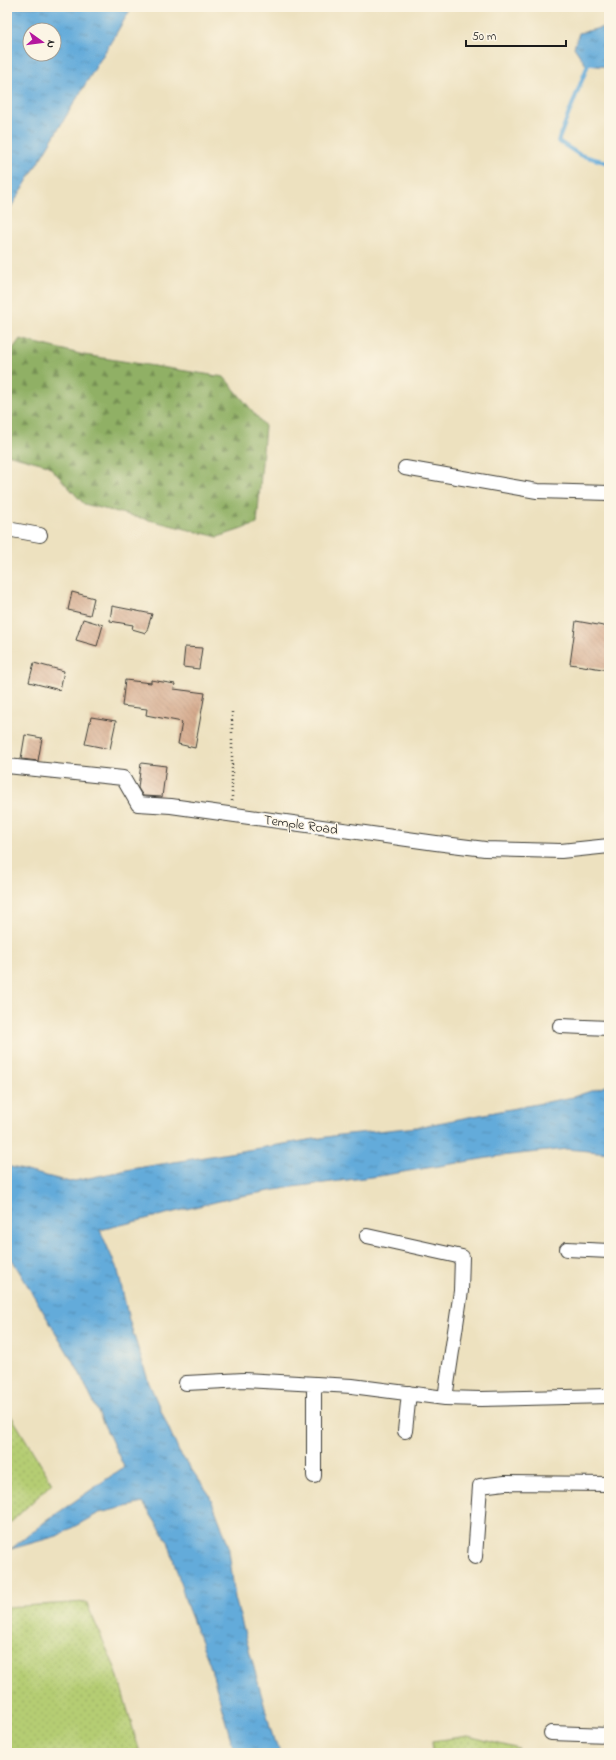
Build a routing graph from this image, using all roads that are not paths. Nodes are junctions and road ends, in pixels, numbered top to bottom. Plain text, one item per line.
1 (405, 468) dead end
2 (609, 493) edge
3 (7, 530) edge
4 (40, 535) dead end
5 (7, 766) edge
6 (609, 846) edge
7 (560, 1026) dead end
8 (609, 1028) edge
9 (367, 1236) dead end
10 (567, 1249) dead end
11 (609, 1251) edge
12 (186, 1383) dead end
13 (314, 1384) junction
14 (409, 1393) junction
15 (609, 1396) edge
16 (444, 1398) junction
17 (405, 1431) dead end
18 (314, 1476) dead end
19 (609, 1484) edge
20 (475, 1558) dead end
21 (550, 1733) dead end
22 (609, 1735) edge

1 - 2 street
3 - 4 street
5 - 6 street, Temple Road
7 - 8 street
9 - 16 street
10 - 11 street
12 - 13 street
13 - 14 street
13 - 18 street
14 - 16 street
14 - 17 street
15 - 16 street
19 - 20 street
21 - 22 street

